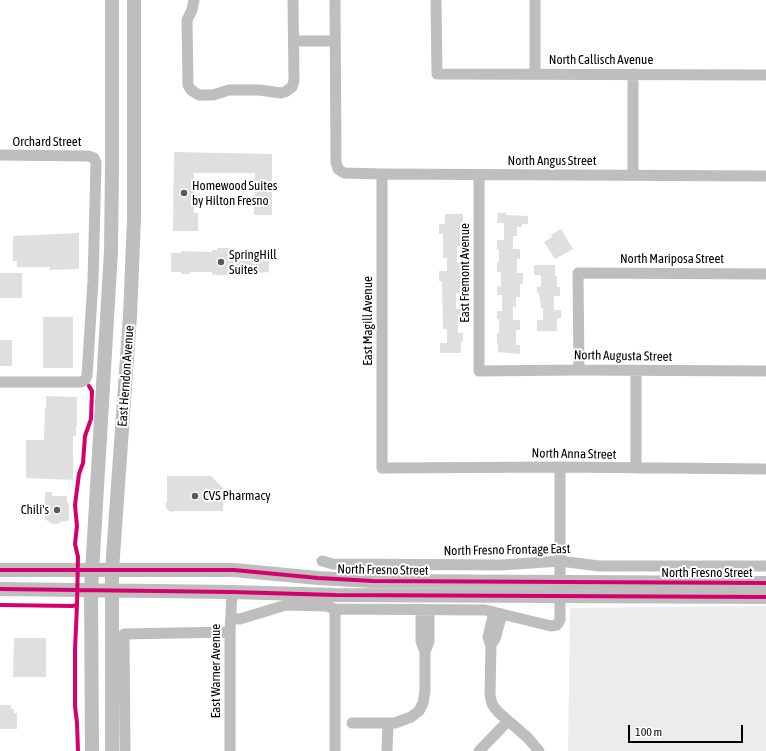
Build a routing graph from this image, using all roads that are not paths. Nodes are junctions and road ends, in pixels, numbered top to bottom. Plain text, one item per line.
1 (112, 0) edge
2 (134, 0) edge
3 (194, 0) edge
4 (293, 0) edge
5 (335, 0) edge
6 (436, 0) edge
7 (534, 0) edge
8 (295, 41) junction
9 (336, 41) junction
10 (535, 74) junction
11 (633, 74) junction
12 (766, 75) edge
13 (0, 155) edge
14 (382, 174) junction
15 (479, 175) junction
16 (633, 175) junction
17 (766, 176) edge
18 (766, 274) edge
19 (579, 370) junction
20 (479, 371) joint
21 (636, 371) junction
22 (766, 371) edge
23 (0, 382) edge
24 (560, 467) junction
25 (382, 468) joint
26 (636, 468) junction
27 (766, 469) edge
28 (322, 561) dead end
29 (560, 561) junction
30 (766, 566) edge
31 (0, 570) edge
32 (92, 570) junction
33 (112, 570) junction
34 (560, 582) junction
35 (766, 583) edge
36 (0, 588) edge
37 (91, 589) junction
38 (112, 590) junction
39 (232, 592) junction
40 (560, 596) junction
41 (766, 597) edge
42 (335, 609) junction
43 (425, 610) junction
44 (498, 613) junction
45 (230, 618) junction
46 (230, 632) junction
47 (508, 721) junction
48 (352, 723) dead end
49 (388, 723) junction
50 (92, 751) edge
51 (112, 751) edge
52 (125, 751) edge
53 (230, 751) edge
54 (335, 751) edge
55 (387, 751) edge
56 (479, 751) edge
57 (539, 751) edge

1 - 32 main road, East Herndon Avenue
2 - 33 main road, East Herndon Avenue
3 - 8 street
4 - 8 street
5 - 9 street
6 - 10 street, North Callisch Avenue
7 - 10 street
8 - 9 street
9 - 14 street, North Angus Street
10 - 11 street, North Callisch Avenue
11 - 12 street, North Callisch Avenue
11 - 16 street
13 - 23 street, Orchard Street
14 - 15 street, North Angus Street
14 - 25 street, East Magill Avenue
15 - 16 street, North Angus Street
15 - 20 street, East Fremont Avenue
16 - 17 street, North Angus Street
18 - 19 street, North Mariposa Street
19 - 20 street, North Augusta Street
19 - 21 street, North Augusta Street
21 - 22 street, North Augusta Street
21 - 26 street
24 - 25 street, North Anna Street
24 - 26 street, North Anna Street
24 - 29 street
26 - 27 street, North Anna Street
28 - 29 street, North Fresno Frontage East
29 - 30 street, North Fresno Frontage East
29 - 34 street
31 - 32 main road, North Fresno Street
32 - 33 main road, North Fresno Street
32 - 37 main road, East Herndon Avenue
33 - 34 main road, North Fresno Street
33 - 38 main road, East Herndon Avenue
34 - 35 main road, North Fresno Street
34 - 40 street
36 - 37 main road, North Fresno Street
37 - 38 main road, North Fresno Street
37 - 50 main road, East Herndon Avenue
38 - 39 main road, North Fresno Street
38 - 51 main road, East Herndon Avenue
39 - 40 main road, North Fresno Street
39 - 45 street, East Warner Avenue
40 - 41 main road, North Fresno Street
40 - 44 street
42 - 43 street
42 - 45 street
42 - 54 street
43 - 44 street
43 - 49 street
44 - 47 street
45 - 46 street, East Warner Avenue
46 - 52 street
46 - 53 street, East Warner Avenue
47 - 56 street
47 - 57 street
48 - 49 street
49 - 55 street

